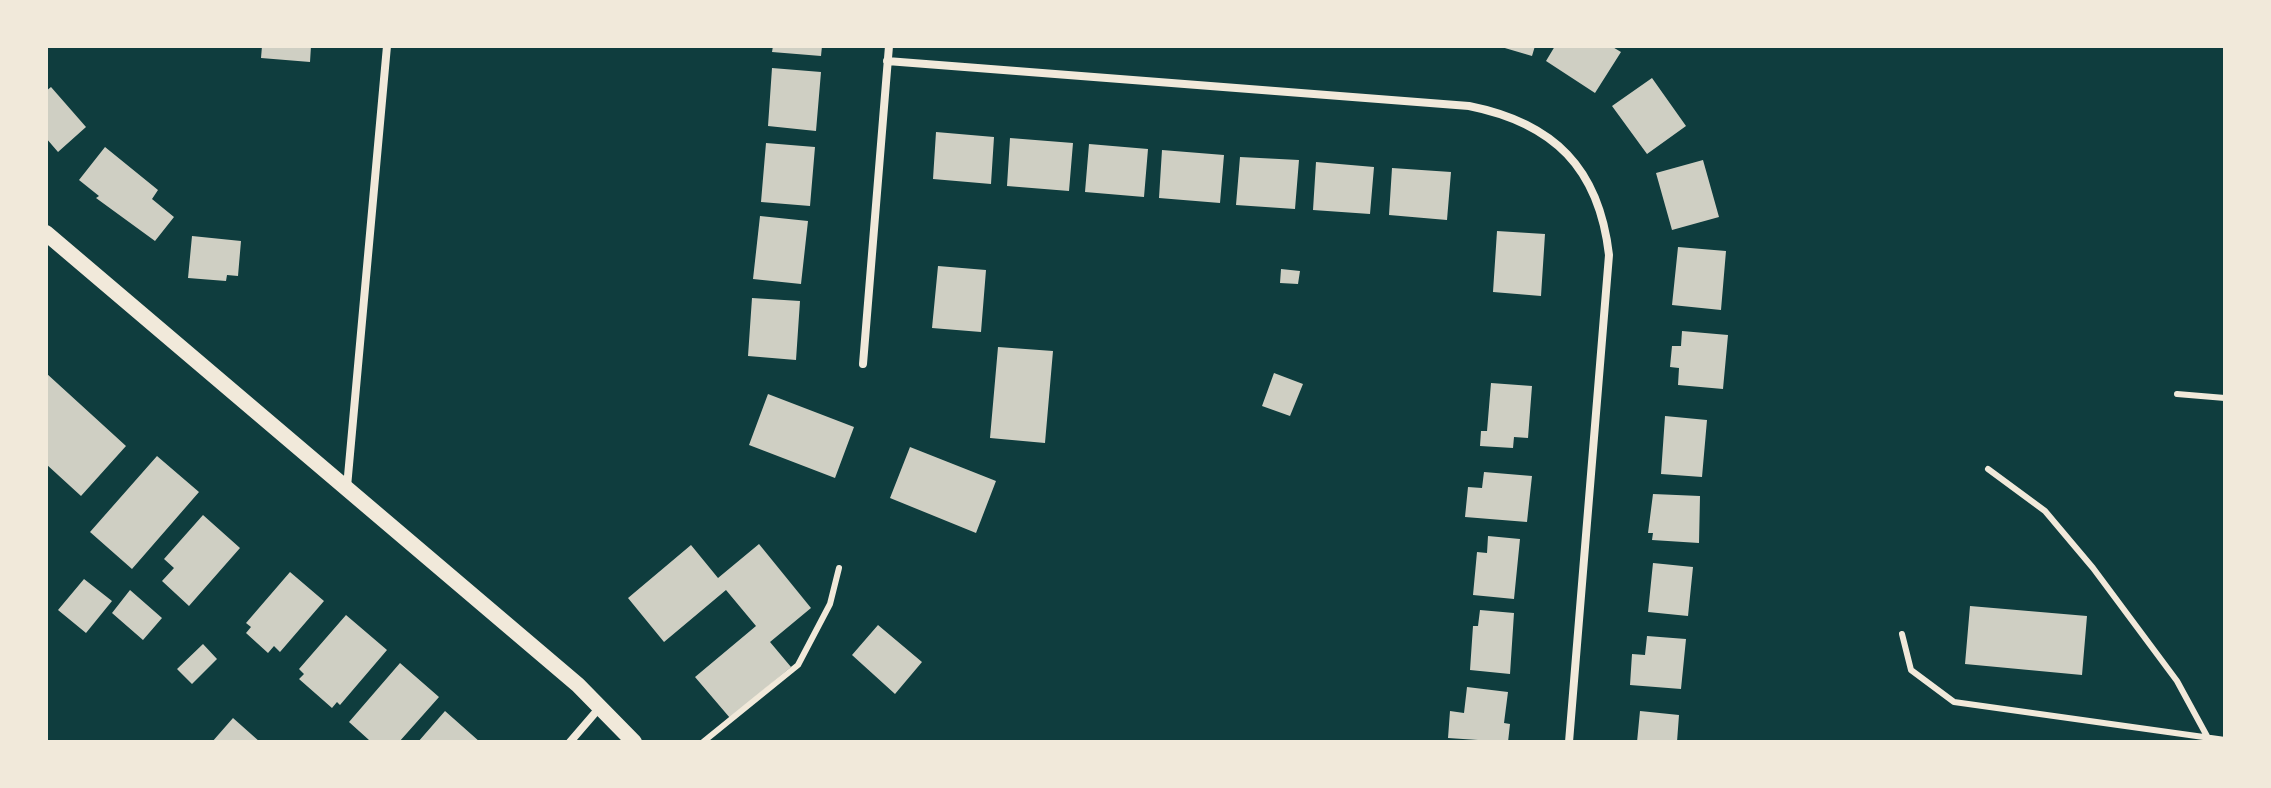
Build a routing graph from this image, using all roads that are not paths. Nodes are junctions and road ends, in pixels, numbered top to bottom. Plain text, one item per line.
1 (387, 46) edge
2 (889, 46) edge
3 (887, 61) junction
4 (48, 242) edge
5 (863, 364) dead end
6 (2177, 394) dead end
7 (2225, 398) edge
8 (1988, 469) dead end
9 (347, 487) junction
10 (839, 568) dead end
11 (1902, 634) dead end
12 (602, 706) junction
13 (2208, 738) junction
14 (2225, 740) edge
15 (570, 742) edge
16 (634, 742) edge
17 (703, 742) edge
18 (1569, 742) edge

1 - 9 street
2 - 3 street
3 - 5 street
3 - 18 street
4 - 9 main road
6 - 7 lane
8 - 13 lane
9 - 12 main road
10 - 17 lane
11 - 13 lane
12 - 15 street
12 - 16 main road
13 - 14 lane

